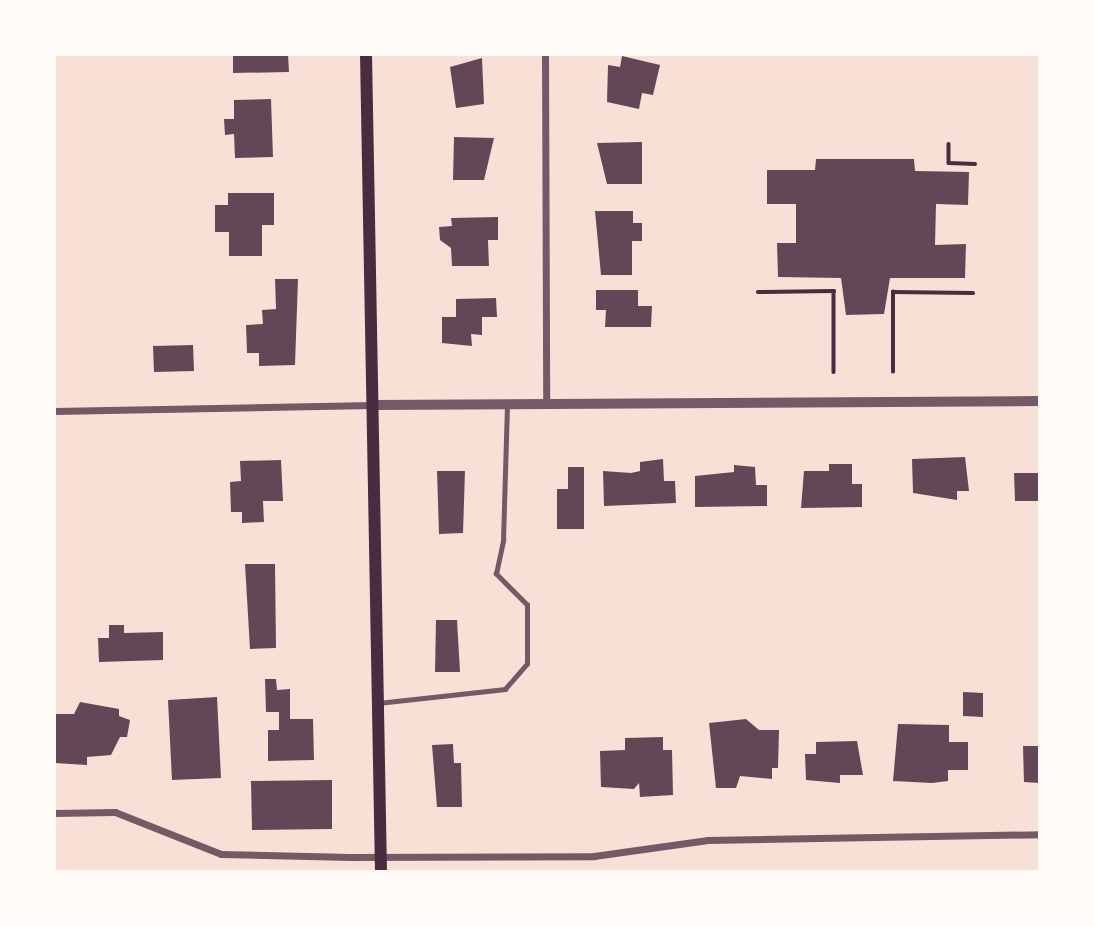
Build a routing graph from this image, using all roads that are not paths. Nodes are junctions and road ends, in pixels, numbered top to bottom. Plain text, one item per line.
1 (366, 54) edge
2 (545, 54) edge
3 (1040, 401) edge
4 (507, 402) junction
5 (545, 402) junction
6 (373, 405) junction
7 (54, 411) edge
8 (377, 703) junction
9 (54, 813) edge
10 (1040, 834) edge
11 (380, 858) junction
12 (381, 872) edge

1 - 6 main road
2 - 5 street
3 - 5 street
4 - 5 street
4 - 6 street
4 - 8 lane
6 - 7 street
6 - 8 main road
8 - 11 main road
9 - 11 street
10 - 11 street
11 - 12 main road

